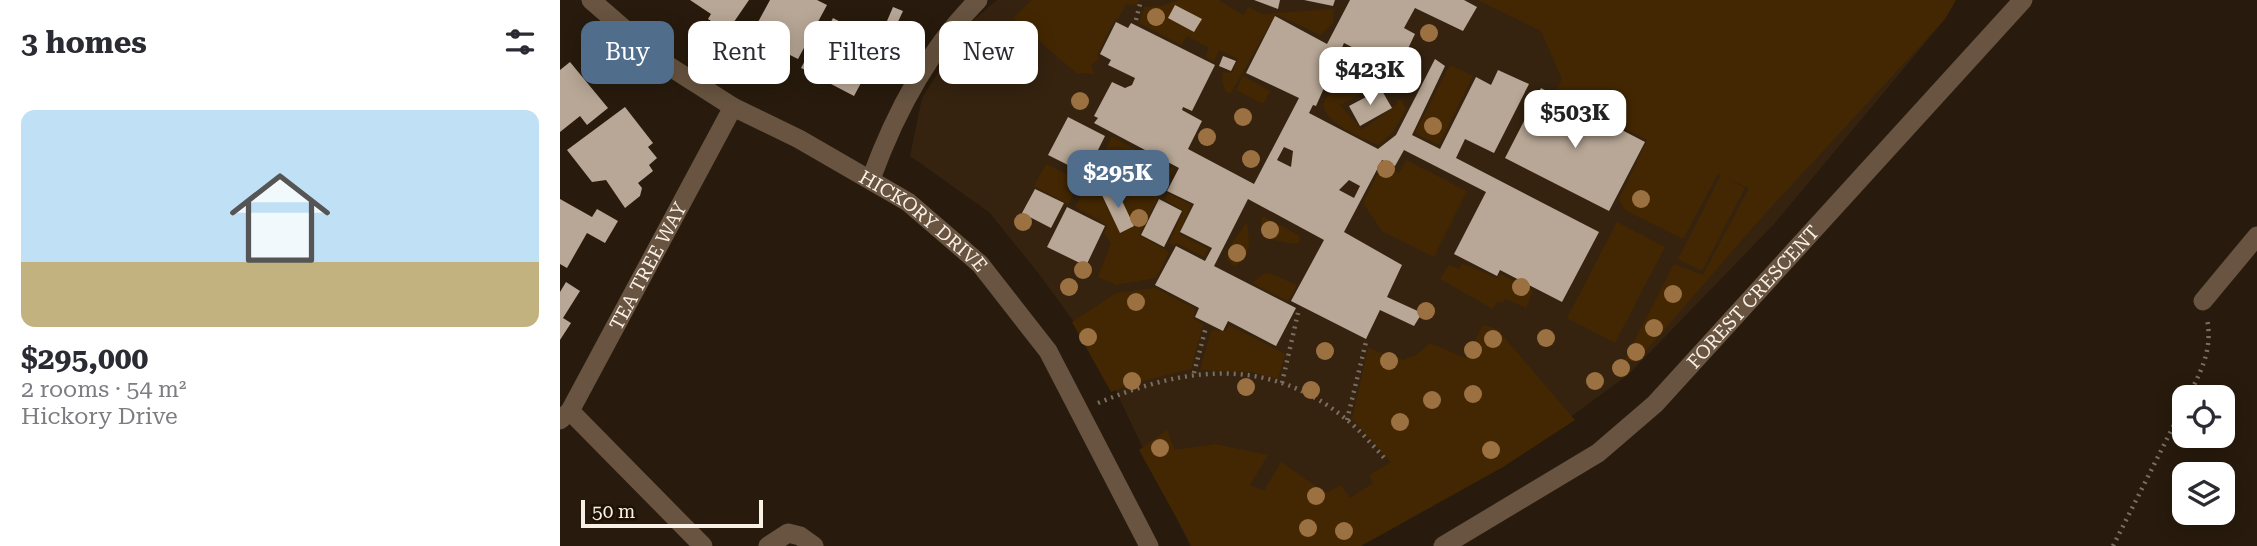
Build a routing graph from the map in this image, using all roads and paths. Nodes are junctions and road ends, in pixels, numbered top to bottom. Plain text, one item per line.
1 (590, 0) edge
2 (978, 0) edge
3 (1141, 0) edge
4 (2023, 0) edge
5 (1136, 20) dead end
6 (733, 107) junction
7 (871, 179) junction
8 (2257, 236) edge
9 (2203, 301) joint
10 (1298, 313) dead end
11 (1206, 327) dead end
12 (1366, 342) dead end
13 (1194, 373) junction
14 (1282, 383) junction
15 (2194, 385) edge
16 (1097, 404) dead end
17 (565, 416) edge
18 (1347, 420) junction
19 (2172, 429) edge
20 (1387, 461) dead end
21 (1454, 543) edge
22 (703, 546) edge
23 (768, 546) edge
24 (814, 546) edge
25 (1149, 546) edge
26 (2113, 546) edge

1 - 6 street, HICKORY DRIVE
2 - 7 street
3 - 5 path
4 - 21 street, FOREST CRESCENT
6 - 7 street, HICKORY DRIVE
6 - 17 street, TEA TREE WAY
7 - 25 street, HICKORY DRIVE
8 - 9 street
9 - 15 path
10 - 14 path
11 - 13 path
12 - 18 path
13 - 14 path
13 - 16 path
14 - 18 path
17 - 22 street
18 - 20 path
19 - 26 path
23 - 24 street

